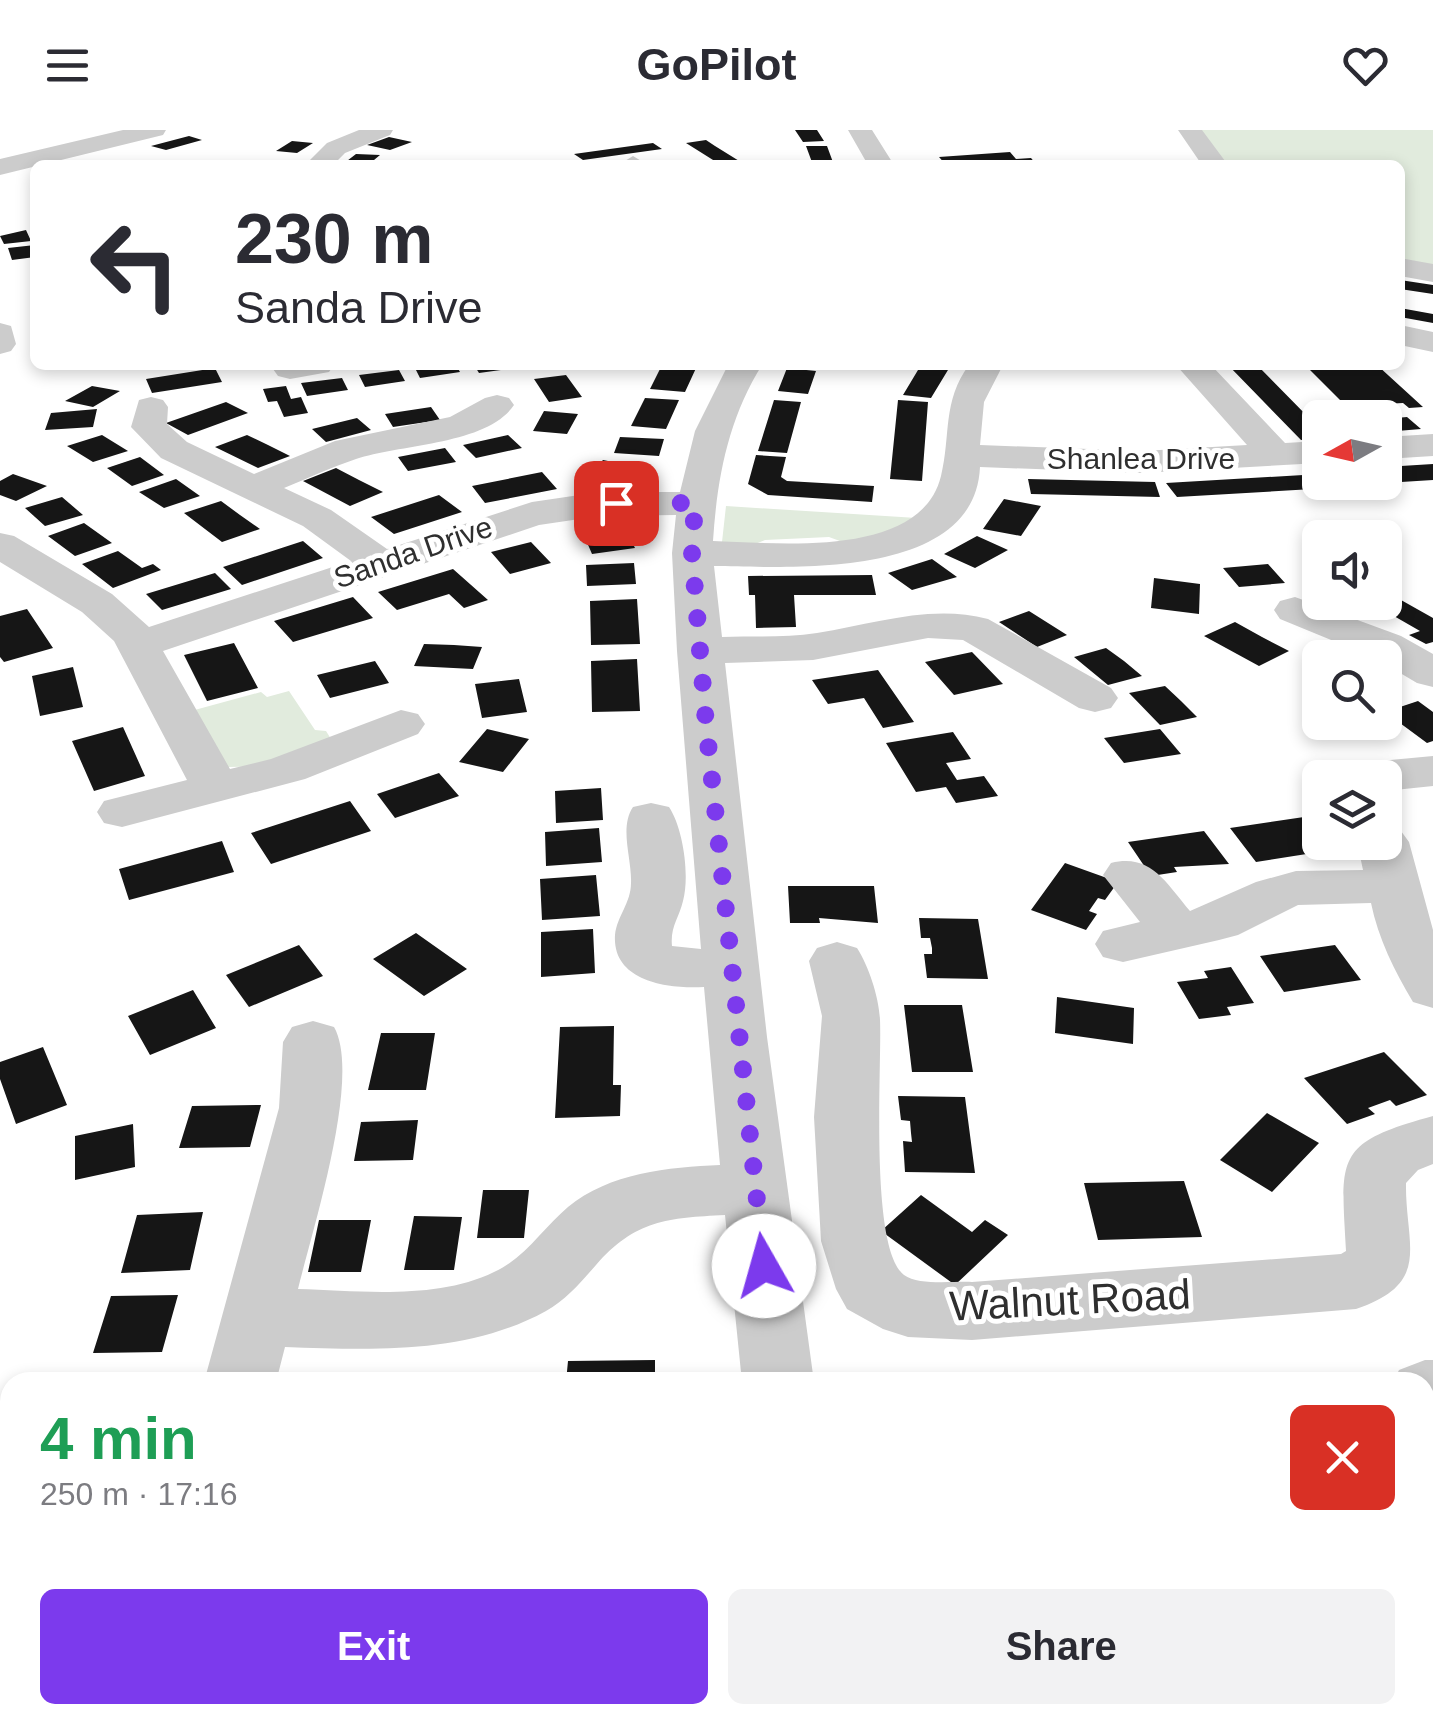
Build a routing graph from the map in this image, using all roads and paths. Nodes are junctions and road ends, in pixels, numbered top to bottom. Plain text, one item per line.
1 (154, 130) edge
2 (381, 130) edge
3 (860, 130) edge
4 (1190, 130) edge
5 (323, 160) edge
6 (878, 160) edge
7 (1211, 160) edge
8 (2, 166) edge
9 (30, 180) edge
10 (1405, 269) edge
11 (1433, 272) edge
12 (0, 333) edge
13 (1405, 337) edge
14 (1433, 342) edge
15 (0, 344) edge
16 (742, 370) edge
17 (983, 370) edge
18 (1197, 370) edge
19 (497, 405) dead end
20 (152, 408) dead end
21 (1433, 445) edge
22 (1402, 447) edge
23 (1302, 453) edge
24 (1276, 455) junction
25 (962, 456) junction
26 (252, 488) junction
27 (694, 528) junction
28 (0, 545) edge
29 (381, 563) junction
30 (1295, 610) dead end
31 (139, 645) junction
32 (700, 651) junction
33 (1433, 673) edge
34 (1095, 698) dead end
35 (401, 724) dead end
36 (1433, 771) edge
37 (1402, 772) edge
38 (215, 787) junction
39 (122, 812) dead end
40 (651, 818) dead end
41 (1386, 864) edge
42 (1130, 875) dead end
43 (1178, 932) junction
44 (1123, 944) dead end
45 (837, 961) dead end
46 (731, 966) junction
47 (1433, 988) edge
48 (314, 1042) dead end
49 (1433, 1140) edge
50 (754, 1188) junction
51 (259, 1317) junction
52 (243, 1372) edge
53 (777, 1372) edge

1 - 8 street
2 - 5 street
3 - 6 street
4 - 7 street
8 - 9 street
10 - 11 street
12 - 15 street
13 - 14 street
16 - 27 street
17 - 25 street, Sanda Drive
18 - 24 street
19 - 26 street
20 - 26 street
21 - 22 street
23 - 24 street, Shanlea Drive
24 - 25 street, Shanlea Drive
25 - 27 street, Sanda Drive
26 - 29 street
27 - 29 street, Sanda Drive
27 - 32 street
28 - 31 street
29 - 31 street, Sanda Drive
30 - 33 street
31 - 38 street
32 - 34 street
32 - 46 street
35 - 38 street
36 - 37 street
38 - 39 street
40 - 46 street
41 - 43 street
41 - 47 street
42 - 43 street
43 - 44 street
45 - 49 street, Walnut Road
46 - 50 street
48 - 51 street
50 - 51 street
50 - 53 street
51 - 52 street

